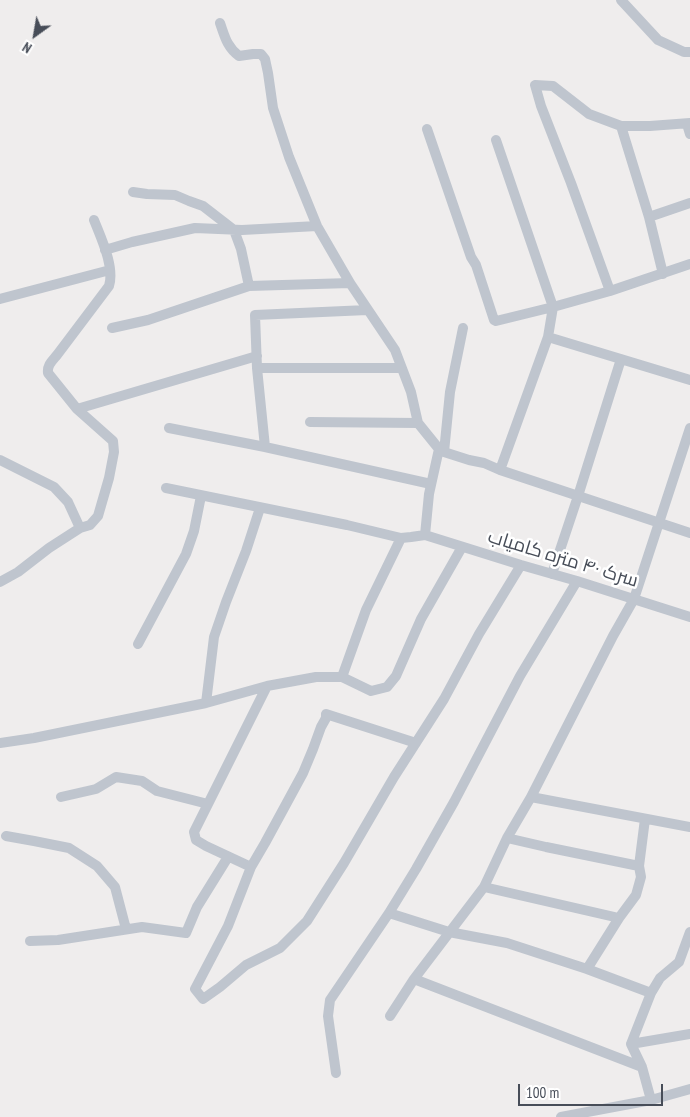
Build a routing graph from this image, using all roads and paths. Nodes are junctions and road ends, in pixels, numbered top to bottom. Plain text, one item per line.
1 (621, 0) edge
2 (220, 23) dead end
3 (690, 52) edge
4 (688, 123) edge
5 (621, 126) junction
6 (427, 129) dead end
7 (690, 134) edge
8 (496, 140) dead end
9 (133, 192) dead end
10 (690, 203) edge
11 (649, 218) junction
12 (94, 220) dead end
13 (317, 226) junction
14 (234, 230) junction
15 (105, 250) junction
16 (690, 264) edge
17 (110, 270) junction
18 (663, 274) junction
19 (350, 283) junction
20 (249, 286) junction
21 (610, 290) junction
22 (0, 299) edge
23 (553, 307) junction
24 (367, 310) junction
25 (112, 328) dead end
26 (463, 328) dead end
27 (548, 338) junction
28 (257, 356) junction
29 (620, 359) junction
30 (257, 368) junction
31 (401, 368) junction
32 (690, 380) edge
33 (78, 409) junction
34 (310, 422) dead end
35 (418, 423) junction
36 (169, 428) dead end
37 (690, 428) edge
38 (265, 447) junction
39 (442, 451) junction
40 (0, 460) edge
41 (500, 470) junction
42 (431, 484) junction
43 (166, 488) dead end
44 (201, 496) junction
45 (578, 496) junction
46 (260, 508) junction
47 (660, 522) junction
48 (80, 528) junction
49 (690, 533) edge
50 (425, 535) junction
51 (401, 538) junction
52 (462, 547) junction
53 (521, 565) junction
54 (552, 574) junction
55 (577, 581) junction
56 (0, 582) edge
57 (634, 599) junction
58 (690, 617) edge
59 (138, 644) dead end
60 (342, 677) junction
61 (267, 686) junction
62 (206, 703) junction
63 (0, 743) edge
64 (416, 743) junction
65 (61, 797) dead end
66 (531, 797) junction
67 (208, 804) junction
68 (645, 819) junction
69 (690, 827) edge
70 (6, 836) dead end
71 (508, 838) junction
72 (228, 856) junction
73 (639, 866) junction
74 (251, 867) junction
75 (484, 887) junction
76 (389, 913) junction
77 (619, 918) junction
78 (126, 929) junction
79 (449, 932) junction
80 (690, 932) edge
81 (30, 941) dead end
82 (587, 969) junction
83 (414, 979) junction
84 (651, 993) junction
85 (390, 1016) dead end
86 (690, 1034) edge
87 (631, 1044) junction
88 (642, 1068) junction
89 (336, 1072) dead end
90 (690, 1090) edge
91 (651, 1100) junction
92 (561, 1117) edge

1 - 3 street
2 - 13 street
4 - 5 street
4 - 7 street
5 - 11 street
5 - 21 street
6 - 23 street
8 - 23 street
9 - 14 street
10 - 11 street
11 - 18 street
12 - 15 street
13 - 14 street
13 - 19 street
14 - 15 street
14 - 20 street
15 - 17 street
16 - 18 street
17 - 22 street
17 - 33 street
18 - 21 street
19 - 20 street
19 - 24 street
20 - 25 street
21 - 23 street
23 - 27 street
24 - 28 street
24 - 31 street
26 - 39 street
27 - 29 street
27 - 41 street
28 - 30 street
28 - 33 street
29 - 32 street
29 - 45 street
30 - 31 street
30 - 38 street
31 - 35 street
33 - 48 street
34 - 35 street
35 - 39 street
36 - 38 street
37 - 47 street
38 - 42 street
39 - 41 street
39 - 42 street
40 - 48 street
41 - 45 street
42 - 50 street
43 - 44 street
44 - 46 street
44 - 59 street
45 - 47 street
45 - 54 street
46 - 51 street
46 - 62 street
47 - 49 street
47 - 57 street
48 - 56 street
50 - 51 street
50 - 52 street, سرک ۴۰ متره کامیاب
51 - 60 street
52 - 53 street, سرک ۴۰ متره کامیاب
52 - 60 street
53 - 54 street, سرک ۴۰ متره کامیاب
53 - 64 street
54 - 55 street, سرک ۴۰ متره کامیاب
55 - 57 street, سرک ۴۰ متره کامیاب
55 - 76 street
57 - 58 street, سرک ۴۰ متره کامیاب
57 - 66 street
60 - 61 street
61 - 62 street
61 - 67 street
62 - 63 street
64 - 74 street
64 - 74 street
65 - 67 street
66 - 68 street
66 - 71 street
67 - 72 street
68 - 69 street
68 - 73 street
70 - 78 street
71 - 73 street
71 - 75 street
72 - 74 street
72 - 78 street
73 - 77 street
75 - 77 street
75 - 79 street
76 - 79 street
76 - 89 street
77 - 82 street
78 - 81 street
79 - 82 street
79 - 83 street
80 - 84 street
82 - 84 street
83 - 85 street
83 - 88 street
84 - 87 street
86 - 87 street
87 - 88 street
88 - 91 street
90 - 91 street
91 - 92 street

